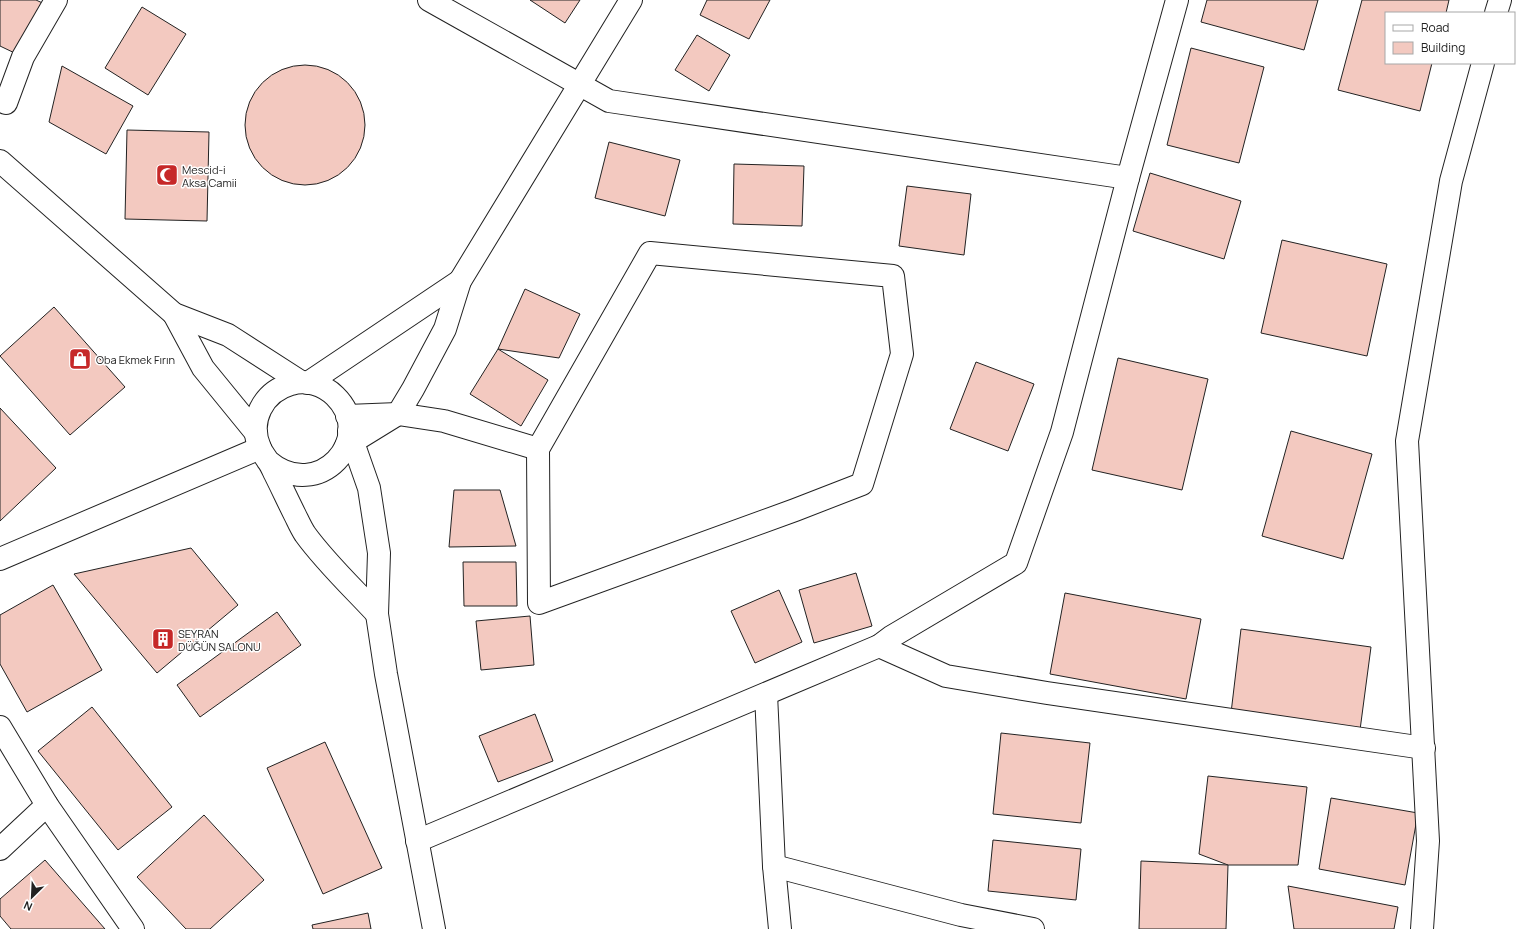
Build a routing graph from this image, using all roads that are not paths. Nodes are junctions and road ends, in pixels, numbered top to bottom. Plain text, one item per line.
1 (56, 0) edge
2 (429, 0) edge
3 (631, 0) edge
4 (1177, 0) edge
5 (1500, 0) edge
6 (1496, 12) edge
7 (1483, 64) edge
8 (579, 85) junction
9 (6, 103) dead end
10 (0, 161) edge
11 (1128, 178) junction
12 (460, 281) junction
13 (174, 314) junction
14 (304, 382) junction
15 (398, 414) junction
16 (349, 434) junction
17 (261, 447) junction
18 (538, 448) junction
19 (4, 552) edge
20 (377, 614) junction
21 (879, 646) junction
22 (766, 694) junction
23 (0, 727) edge
24 (1424, 748) junction
25 (47, 806) junction
26 (417, 842) junction
27 (0, 849) edge
28 (774, 866) junction
29 (133, 929) edge
30 (434, 929) edge
31 (780, 929) edge
32 (1033, 929) edge
33 (1422, 929) edge

1 - 9 street
2 - 8 street
3 - 8 street
4 - 11 street
5 - 6 street
7 - 24 street
8 - 11 street
8 - 12 street
10 - 13 street
11 - 21 street
12 - 14 street
12 - 15 street
13 - 14 street
13 - 17 street
14 - 16 street
14 - 17 street
15 - 16 street
15 - 18 street
16 - 17 street
16 - 20 street
17 - 19 street
17 - 20 street
18 - 18 street
20 - 26 street
21 - 22 street
21 - 24 street
22 - 26 street
22 - 28 street
23 - 25 street
24 - 33 street
25 - 27 street
25 - 29 street
26 - 30 street
28 - 31 street
28 - 32 street

